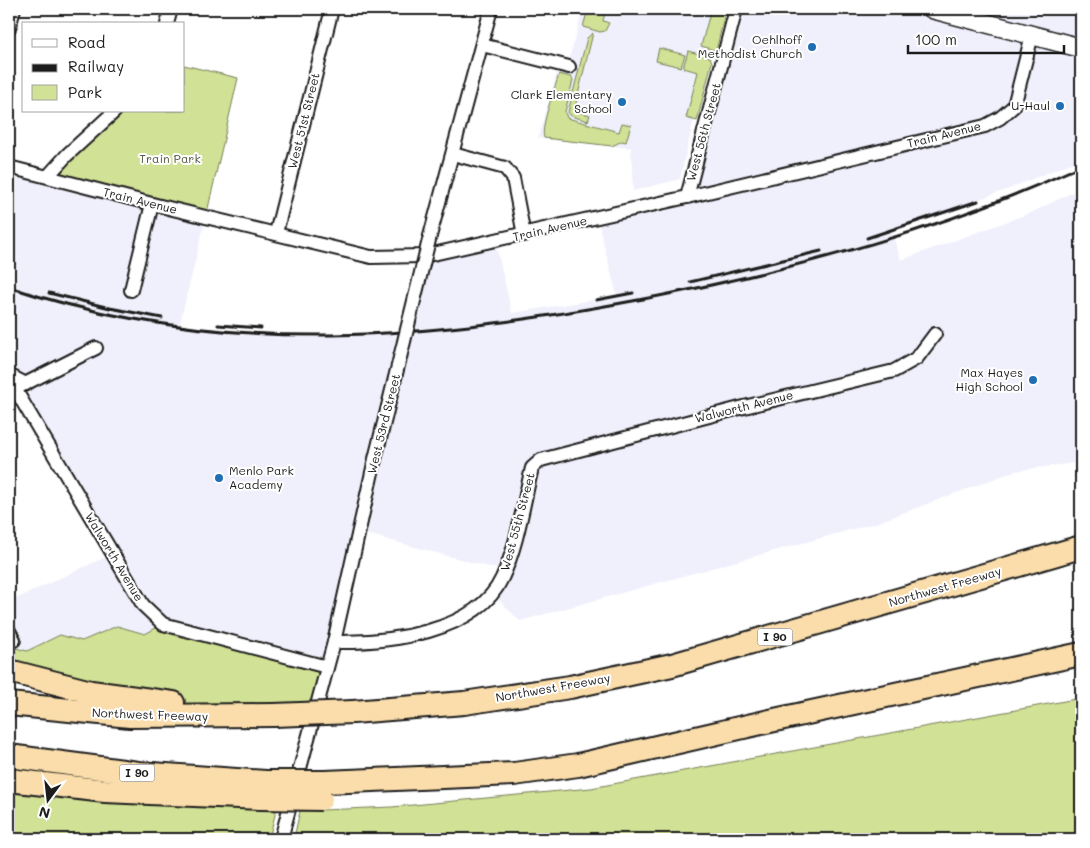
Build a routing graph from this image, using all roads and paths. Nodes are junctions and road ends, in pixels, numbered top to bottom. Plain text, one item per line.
1 (14, 9) edge
2 (171, 9) edge
3 (332, 9) edge
4 (491, 9) edge
5 (736, 9) edge
6 (932, 9) edge
7 (168, 22) edge
8 (9, 28) edge
9 (1032, 35) junction
10 (482, 45) junction
11 (1081, 48) edge
12 (569, 67) dead end
13 (114, 112) edge
14 (453, 154) junction
15 (9, 167) edge
16 (48, 176) junction
17 (687, 198) junction
18 (152, 204) junction
19 (276, 233) junction
20 (524, 235) junction
21 (131, 290) dead end
22 (935, 334) dead end
23 (96, 348) dead end
24 (9, 374) edge
25 (17, 389) edge
26 (540, 460) joint
27 (1081, 547) edge
28 (334, 642) junction
29 (1081, 654) edge
30 (328, 667) junction
31 (9, 671) edge
32 (9, 704) edge
33 (270, 715) junction
34 (9, 756) edge
35 (9, 780) edge
36 (263, 790) junction
37 (281, 839) edge

1 - 8 street
2 - 7 street
3 - 19 street, West 51st Street
4 - 10 street, West 53rd Street
5 - 17 street, West 56th Street
6 - 9 street
9 - 11 street
9 - 17 street, Train Avenue
10 - 12 street
10 - 14 street, West 53rd Street
13 - 16 street
14 - 20 street
14 - 28 street, West 53rd Street, bridge
15 - 16 street, Train Avenue
16 - 18 street, Train Avenue
17 - 20 street, Train Avenue
18 - 19 street, Train Avenue
18 - 21 street
19 - 20 street, Train Avenue
22 - 26 street, Walworth Avenue
23 - 25 street
24 - 25 street, Walworth Avenue
25 - 30 street, Walworth Avenue
26 - 28 street, West 55th Street
27 - 33 highway, Northwest Freeway / I 90, bridge
28 - 30 street, West 53rd Street
29 - 36 highway, I 90, bridge
30 - 37 street, West 53rd Street
31 - 33 highway
32 - 33 highway, Northwest Freeway / I 90
34 - 36 highway, I 90
35 - 36 highway

